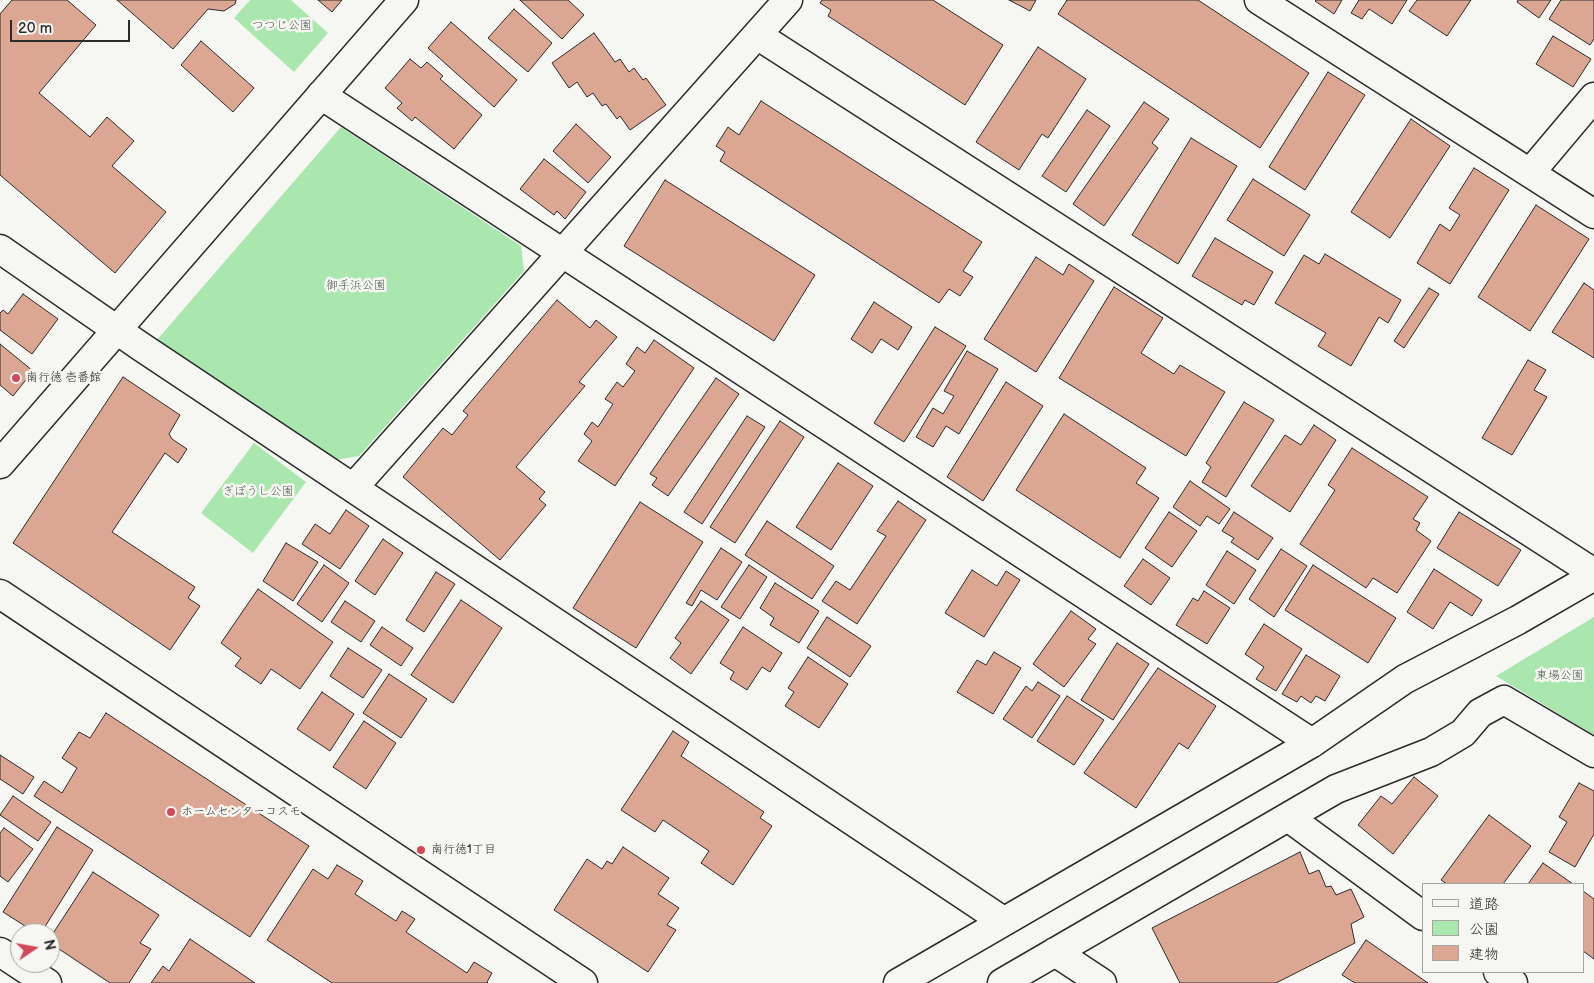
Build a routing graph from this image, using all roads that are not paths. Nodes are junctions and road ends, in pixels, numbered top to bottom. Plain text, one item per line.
1 (404, 0) edge
2 (788, 0) edge
3 (1259, 0) edge
4 (757, 35) junction
5 (321, 95) junction
6 (1594, 97) edge
7 (1530, 173) junction
8 (1594, 214) edge
9 (0, 249) edge
10 (563, 253) junction
11 (116, 330) junction
12 (0, 464) edge
13 (353, 488) junction
14 (1594, 574) edge
15 (0, 594) edge
16 (1312, 742) junction
17 (1594, 753) edge
18 (1288, 816) junction
19 (1422, 915) edge
20 (1003, 921) junction
21 (0, 952) edge
22 (1055, 952) junction
23 (1499, 973) edge
24 (47, 983) edge
25 (583, 983) edge
26 (898, 983) edge
27 (1002, 983) edge
28 (1102, 983) edge
29 (1513, 983) edge

1 - 5 street
2 - 4 street
3 - 7 street
4 - 10 street
4 - 14 street
5 - 10 street
5 - 11 street
6 - 7 street
7 - 8 street
9 - 11 street
10 - 13 street
10 - 16 street
11 - 12 street
11 - 13 street
13 - 20 street
14 - 16 street
15 - 25 street
16 - 20 street
17 - 18 street
18 - 19 street
18 - 22 street
20 - 26 street
21 - 24 street
22 - 27 street
22 - 28 street
23 - 29 street

